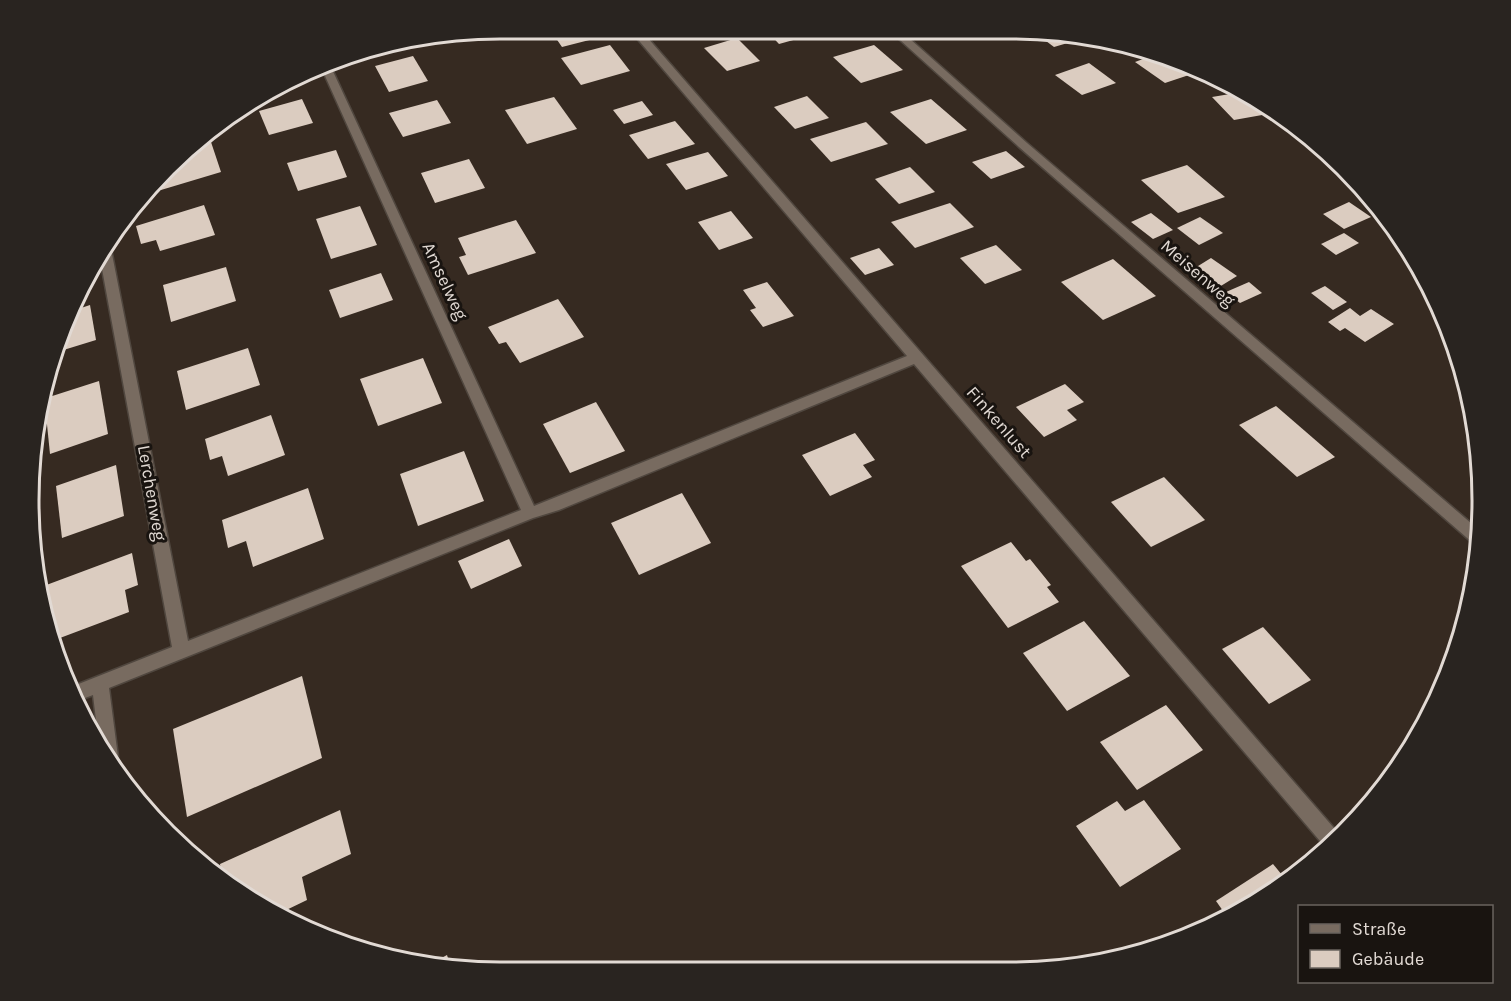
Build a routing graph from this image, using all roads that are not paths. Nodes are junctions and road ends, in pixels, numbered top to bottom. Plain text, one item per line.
1 (643, 39) edge
2 (904, 39) edge
3 (328, 72) edge
4 (107, 260) edge
5 (917, 357) junction
6 (530, 513) junction
7 (1471, 532) edge
8 (181, 650) junction
9 (100, 684) junction
10 (81, 691) edge
11 (107, 741) edge
12 (1328, 836) edge

1 - 5 street, Finkenlust
2 - 7 street, Meisenweg
3 - 6 street, Amselweg
4 - 8 street, Lerchenweg
5 - 6 street
5 - 12 street, Finkenlust
6 - 8 street
8 - 9 street
9 - 10 street
9 - 11 street

